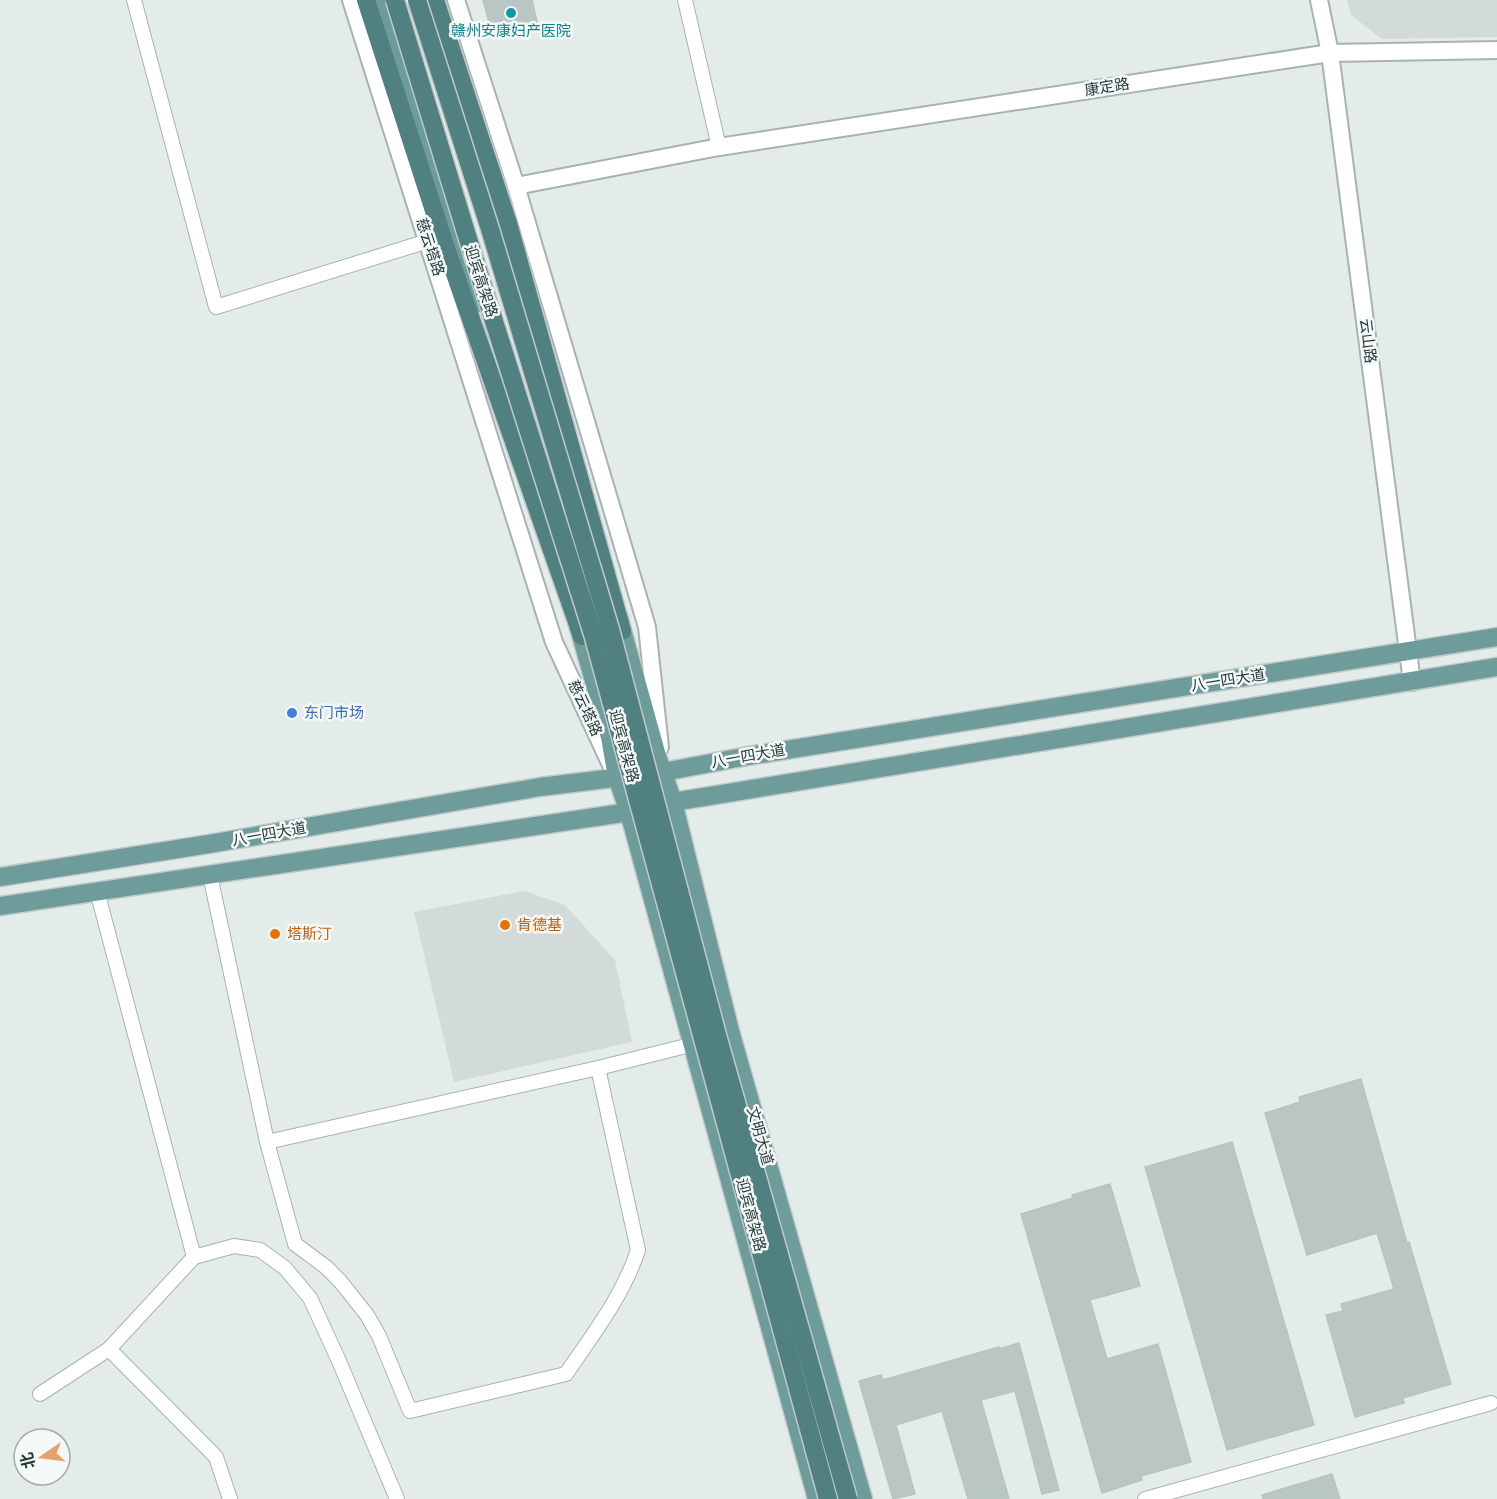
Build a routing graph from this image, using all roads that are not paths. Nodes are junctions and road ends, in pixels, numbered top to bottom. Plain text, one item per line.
1 (134, 0) edge
2 (351, 0) edge
3 (366, 0) edge
4 (376, 0) edge
5 (395, 0) edge
6 (417, 0) edge
7 (428, 0) edge
8 (435, 0) edge
9 (456, 0) edge
10 (684, 0) edge
11 (1319, 0) edge
12 (1497, 50) edge
13 (1330, 53) junction
14 (719, 147) junction
15 (516, 186) junction
16 (428, 241) junction
17 (622, 631) junction
18 (582, 636) junction
19 (1497, 637) edge
20 (1408, 652) junction
21 (1497, 667) edge
22 (1412, 682) junction
23 (663, 772) junction
24 (617, 777) junction
25 (673, 802) junction
26 (629, 812) junction
27 (210, 875) junction
28 (0, 877) edge
29 (97, 891) junction
30 (0, 906) edge
31 (693, 1044) junction
32 (598, 1068) junction
33 (267, 1142) junction
34 (194, 1257) junction
35 (109, 1349) junction
36 (40, 1394) dead end
37 (1491, 1402) dead end
38 (230, 1499) edge
39 (397, 1499) edge
40 (817, 1499) edge
41 (828, 1499) edge
42 (848, 1499) edge
43 (863, 1499) edge
44 (1144, 1499) edge

1 - 16 street
2 - 16 street, 慈云塔路
3 - 18 highway
4 - 18 main road, 慈云塔路
5 - 41 highway, 迎宾高架路, bridge
6 - 42 highway, 迎宾高架路, bridge
7 - 17 main road
8 - 17 highway
9 - 15 street
10 - 14 street
11 - 13 street, 云山路
12 - 13 street, 康定路
13 - 14 street, 康定路
13 - 20 street, 云山路
14 - 15 street, 康定路
15 - 23 street
16 - 24 street, 慈云塔路
17 - 23 main road
18 - 24 main road, 慈云塔路
19 - 20 main road, 八一四大道
20 - 22 street, 云山路
20 - 23 main road, 八一四大道
21 - 22 main road, 八一四大道
22 - 25 main road, 八一四大道
23 - 24 main road, 八一四大道
23 - 25 main road, 文明大道
24 - 26 main road
24 - 28 main road, 八一四大道
25 - 26 main road, 八一四大道
25 - 43 main road, 文明大道
26 - 27 main road, 八一四大道
26 - 31 main road
27 - 29 main road, 八一四大道
27 - 33 street
29 - 30 main road, 八一四大道
29 - 34 street
31 - 32 street
31 - 40 main road
32 - 33 street
32 - 33 street
34 - 35 street
34 - 39 street
35 - 36 street
35 - 38 street
37 - 44 street

